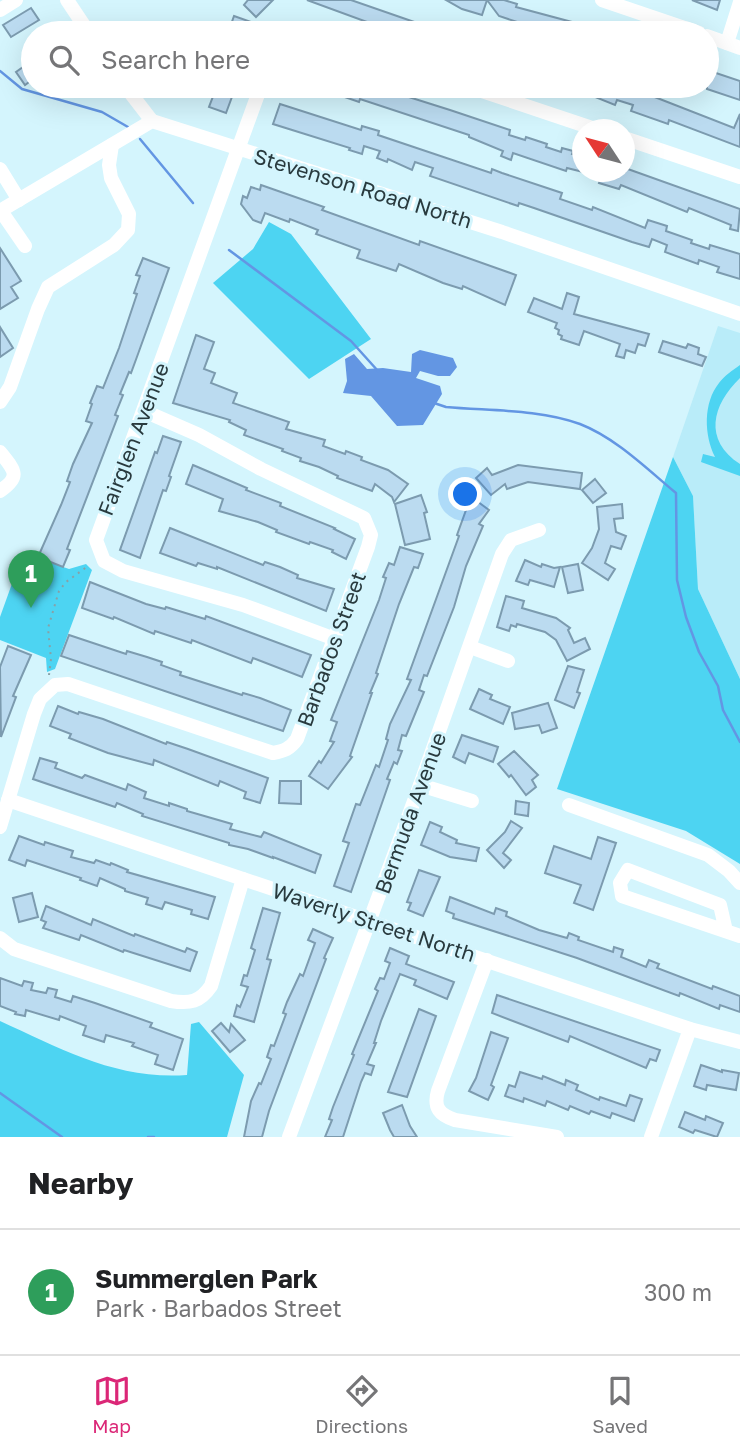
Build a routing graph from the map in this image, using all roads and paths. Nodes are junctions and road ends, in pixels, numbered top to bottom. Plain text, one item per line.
1 (16, 0) edge
2 (67, 0) edge
3 (602, 0) edge
4 (740, 2) edge
5 (0, 10) edge
6 (81, 21) edge
7 (664, 21) edge
8 (733, 45) edge
9 (133, 98) edge
10 (257, 98) edge
11 (503, 98) edge
12 (152, 121) junction
13 (572, 121) edge
14 (635, 141) edge
15 (112, 145) junction
16 (239, 150) junction
17 (0, 169) edge
18 (740, 177) edge
19 (19, 200) junction
20 (1, 211) edge
21 (24, 246) dead end
22 (740, 314) edge
23 (0, 402) edge
24 (144, 411) junction
25 (0, 453) edge
26 (0, 491) edge
27 (539, 530) dead end
28 (88, 566) dead end
29 (335, 639) junction
30 (470, 647) junction
31 (509, 661) dead end
32 (46, 691) junction
33 (420, 785) junction
34 (8, 800) junction
35 (472, 801) dead end
36 (569, 805) dead end
37 (0, 827) edge
38 (243, 879) junction
39 (740, 883) edge
40 (371, 920) junction
41 (726, 930) junction
42 (740, 936) edge
43 (0, 937) edge
44 (487, 960) junction
45 (690, 1029) junction
46 (740, 1042) edge
47 (289, 1137) edge
48 (557, 1137) edge
49 (651, 1137) edge

1 - 5 street
2 - 6 street
3 - 7 street
4 - 8 street
9 - 12 street
10 - 16 street, Fairglen Avenue
11 - 13 street
12 - 15 street
12 - 16 street, Stevenson Road North
14 - 18 street
15 - 19 street
15 - 23 street
16 - 22 street, Stevenson Road North
16 - 24 street, Fairglen Avenue
17 - 19 street
19 - 20 street
20 - 21 street
24 - 29 street, Barbados Street
24 - 29 street, Fairglen Avenue
25 - 26 street
27 - 30 street, Bermuda Avenue
28 - 32 path
29 - 32 street, Barbados Street
30 - 31 street
30 - 33 street, Bermuda Avenue
32 - 34 street
33 - 35 street
33 - 40 street, Bermuda Avenue
34 - 37 street
34 - 38 street, Waverly Street North
36 - 39 street
38 - 40 street, Waverly Street North
38 - 43 street
40 - 44 street, Waverly Street North
40 - 47 street, Bermuda Avenue
41 - 41 street
41 - 42 street
44 - 45 street, Waverly Street North
44 - 48 street
45 - 46 street, Waverly Street North
45 - 49 street

